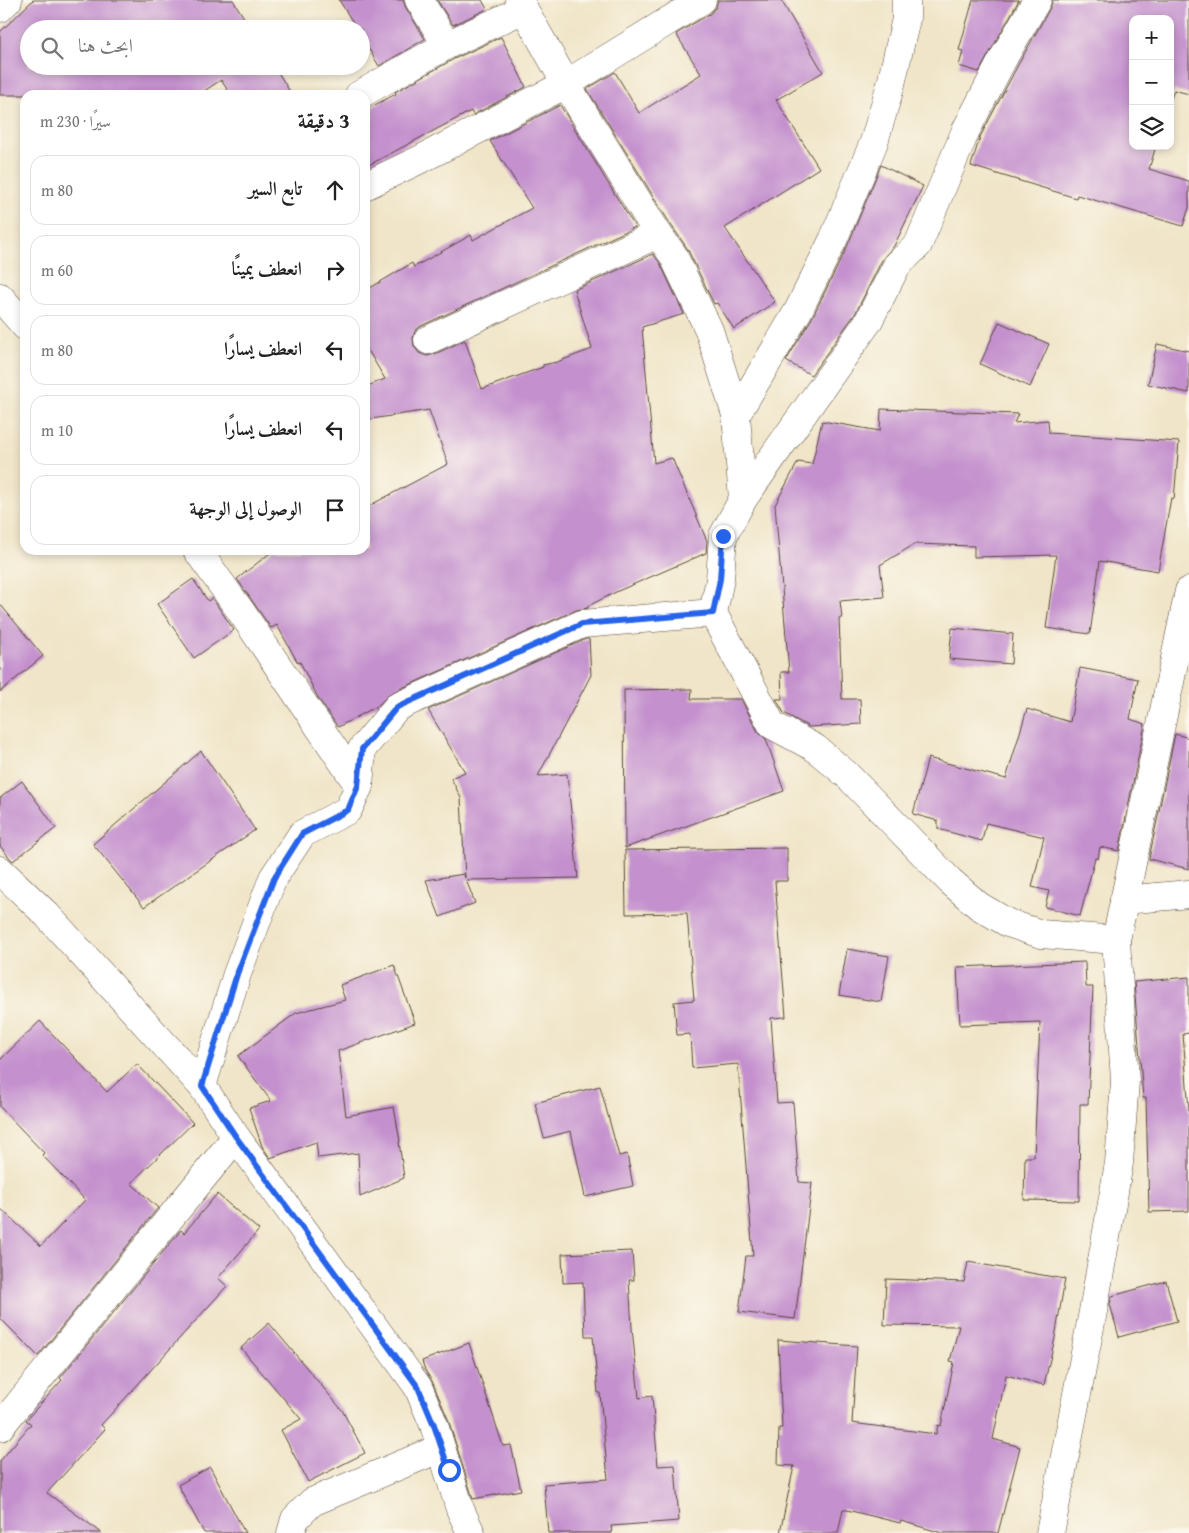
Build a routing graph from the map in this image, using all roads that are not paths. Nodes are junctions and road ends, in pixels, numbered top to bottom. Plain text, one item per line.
1 (8, 0) edge
2 (418, 0) edge
3 (702, 0) edge
4 (906, 0) edge
5 (1037, 0) edge
6 (522, 4) edge
7 (0, 8) edge
8 (447, 45) junction
9 (566, 84) junction
10 (367, 90) edge
11 (370, 184) edge
12 (658, 234) junction
13 (428, 340) dead end
14 (736, 415) junction
15 (743, 499) junction
16 (201, 555) edge
17 (1189, 591) edge
18 (713, 613) junction
19 (358, 786) junction
20 (0, 870) edge
21 (1189, 894) edge
22 (1124, 900) junction
23 (1116, 940) junction
24 (202, 1086) junction
25 (236, 1137) junction
26 (0, 1427) edge
27 (442, 1448) junction
28 (291, 1533) edge
29 (471, 1533) edge
30 (1050, 1533) edge

1 - 7 street
2 - 8 street
3 - 9 street
4 - 14 street
5 - 15 street
6 - 8 street
6 - 9 street
8 - 10 street
9 - 11 street
9 - 12 street
12 - 13 street
12 - 14 street
14 - 15 street
15 - 18 street
16 - 19 street
17 - 22 street
18 - 19 street
18 - 23 street
19 - 24 street
20 - 24 street
21 - 22 street
22 - 23 street
23 - 30 street
24 - 25 street
25 - 26 street
25 - 27 street
27 - 28 street
27 - 29 street

